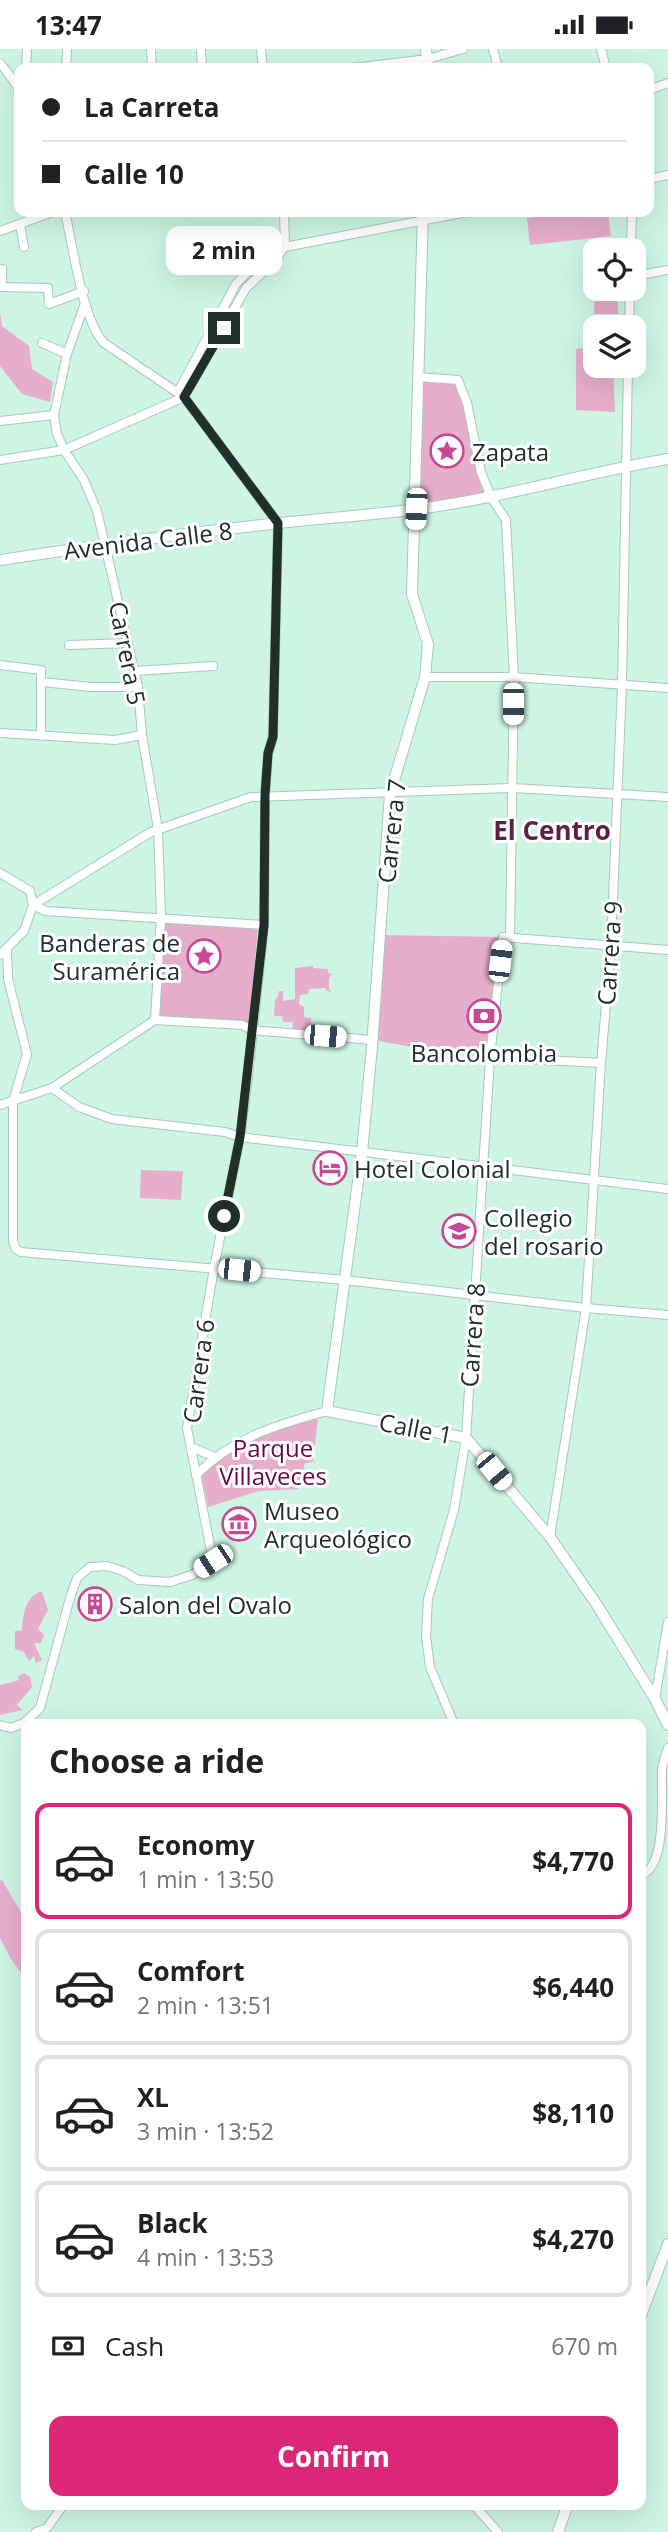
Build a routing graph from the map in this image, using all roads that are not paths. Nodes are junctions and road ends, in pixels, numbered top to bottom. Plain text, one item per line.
1 (463, 49) edge
2 (428, 59) edge
3 (0, 62) edge
4 (395, 63) edge
5 (14, 81) edge
6 (39, 217) edge
7 (66, 217) edge
8 (284, 217) edge
9 (418, 217) edge
10 (423, 217) edge
11 (632, 217) edge
12 (20, 224) junction
13 (0, 231) edge
14 (631, 238) edge
15 (285, 245) junction
16 (24, 247) dead end
17 (2, 269) dead end
18 (668, 270) edge
19 (646, 274) edge
20 (84, 292) junction
21 (85, 302) junction
22 (41, 343) dead end
23 (67, 354) junction
24 (418, 377) junction
25 (628, 378) edge
26 (181, 395) junction
27 (54, 415) junction
28 (0, 421) edge
29 (64, 450) junction
30 (668, 459) edge
31 (0, 460) edge
32 (625, 466) junction
33 (491, 497) junction
34 (416, 509) junction
35 (278, 523) junction
36 (105, 544) junction
37 (0, 560) edge
38 (128, 643) junction
39 (69, 645) dead end
40 (0, 665) edge
41 (213, 666) dead end
42 (135, 671) junction
43 (425, 677) junction
44 (514, 677) junction
45 (42, 682) junction
46 (622, 685) junction
47 (138, 687) junction
48 (668, 688) edge
49 (0, 733) edge
50 (41, 734) junction
51 (142, 735) junction
52 (513, 788) junction
53 (390, 794) junction
54 (616, 794) junction
55 (265, 795) junction
56 (668, 797) edge
57 (158, 829) junction
58 (0, 873) edge
59 (33, 905) junction
60 (161, 917) junction
61 (264, 925) junction
62 (507, 937) junction
63 (611, 946) junction
64 (668, 950) edge
65 (3, 952) edge
66 (155, 1020) junction
67 (252, 1030) junction
68 (373, 1040) junction
69 (490, 1056) junction
70 (601, 1063) junction
71 (52, 1088) junction
72 (13, 1101) junction
73 (0, 1105) edge
74 (240, 1137) junction
75 (362, 1152) junction
76 (485, 1167) junction
77 (595, 1179) junction
78 (668, 1189) edge
79 (214, 1268) junction
80 (345, 1280) junction
81 (475, 1294) junction
82 (586, 1308) junction
83 (668, 1314) edge
84 (327, 1411) junction
85 (466, 1438) junction
86 (191, 1447) junction
87 (215, 1457) junction
88 (196, 1475) junction
89 (550, 1537) junction
90 (668, 1622) edge
91 (657, 1702) junction
92 (668, 1716) edge
93 (28, 1719) edge
94 (452, 1719) edge
95 (21, 1724) edge
96 (0, 1725) edge
97 (668, 1725) edge
98 (668, 1748) edge
99 (646, 1872) edge
100 (668, 2244) edge
101 (646, 2302) edge
102 (60, 2510) edge
103 (478, 2510) edge
104 (566, 2510) edge
105 (36, 2532) edge
106 (498, 2532) edge
107 (558, 2532) edge

1 - 2 street
2 - 4 street
3 - 5 street
6 - 12 street
7 - 20 street
8 - 15 street
9 - 15 street
10 - 24 street, Carrera 7
11 - 14 street
12 - 13 street
12 - 16 street
15 - 26 street
17 - 20 street
18 - 19 street
20 - 21 street
21 - 23 street, Carrera 5
21 - 26 street
22 - 23 street
23 - 27 street, Carrera 5
24 - 33 street, Carrera 8
24 - 34 street, Carrera 7
25 - 32 street, Carrera 9
26 - 29 street
26 - 35 street
27 - 28 street
27 - 29 street, Carrera 5
29 - 31 street
29 - 36 street, Carrera 5
30 - 32 street, Avenida Calle 8
32 - 33 street, Avenida Calle 8
32 - 46 street, Carrera 9
33 - 34 street, Avenida Calle 8
33 - 44 street, Carrera 8
34 - 35 street, Avenida Calle 8
34 - 43 street, Carrera 7
35 - 36 street, Avenida Calle 8
35 - 55 street, Carrera 6
36 - 37 street, Avenida Calle 8
36 - 38 street, Carrera 5
38 - 39 street
38 - 42 street, Carrera 5
40 - 45 street
41 - 42 street
42 - 47 street, Carrera 5
43 - 44 street
43 - 53 street, Carrera 7
44 - 46 street
44 - 52 street, Carrera 8
45 - 47 street
45 - 50 street
46 - 48 street
46 - 54 street, Carrera 9
47 - 51 street, Carrera 5
49 - 50 street
50 - 51 street
51 - 57 street, Carrera 5
52 - 53 street
52 - 54 street
52 - 62 street, Carrera 8
53 - 55 street
53 - 68 street, Carrera 7
54 - 56 street
54 - 63 street, Carrera 9
55 - 57 street
55 - 61 street, Carrera 6
57 - 59 street
57 - 60 street, Carrera 5
58 - 59 street
59 - 60 street
59 - 65 street
60 - 61 street
60 - 66 street, Carrera 5
61 - 67 street, Carrera 6
62 - 63 street
62 - 69 street, Carrera 8
63 - 64 street
63 - 70 street, Carrera 9
65 - 72 street
66 - 67 street
66 - 71 street
67 - 68 street
67 - 74 street, Carrera 6
68 - 75 street, Carrera 7
69 - 70 street
69 - 76 street, Carrera 8
70 - 77 street, Carrera 9
71 - 72 street
71 - 74 street
72 - 73 street
72 - 79 street
74 - 75 street
74 - 79 street, Carrera 6
75 - 76 street
75 - 80 street, Carrera 7
76 - 77 street
76 - 81 street, Carrera 8
77 - 78 street
77 - 82 street, Carrera 9
79 - 80 street
79 - 86 street, Carrera 6
80 - 81 street
80 - 84 street, Carrera 7
81 - 82 street
81 - 85 street, Carrera 8
82 - 83 street
82 - 89 street, Carrera 9
84 - 85 street, Calle 1
84 - 87 street, Calle 1
85 - 89 street, Calle 1
85 - 94 street, Carrera 8
86 - 87 street
86 - 88 street, Carrera 6
87 - 88 street, Calle 1
88 - 93 street, Carrera 6
89 - 91 street, Calle 1
90 - 91 street
91 - 92 street, Calle 1
91 - 97 street, Calle 1
95 - 96 street, Carrera 6
98 - 99 street
100 - 101 street
102 - 105 street
103 - 106 street
104 - 107 street

